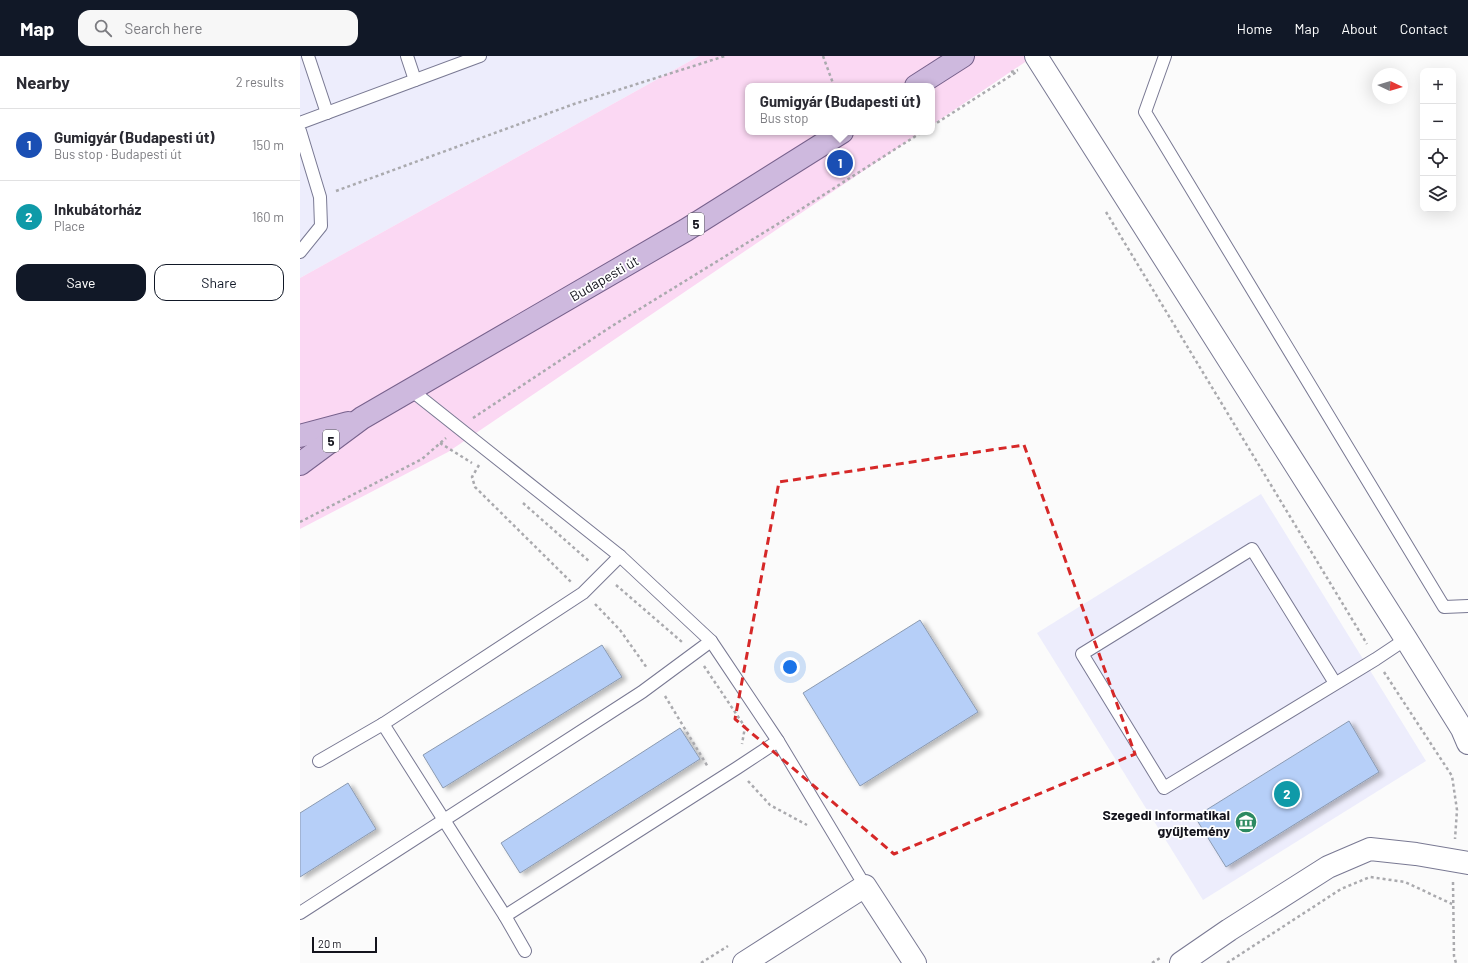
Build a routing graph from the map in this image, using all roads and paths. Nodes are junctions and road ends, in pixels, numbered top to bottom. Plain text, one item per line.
1 (308, 56) edge
2 (407, 56) edge
3 (480, 56) edge
4 (725, 56) edge
5 (823, 56) edge
6 (1165, 56) edge
7 (958, 57) edge
8 (1028, 62) edge
9 (1011, 72) dead end
10 (415, 80) junction
11 (833, 83) edge
12 (920, 83) edge
13 (327, 113) junction
14 (300, 123) edge
15 (935, 124) edge
16 (300, 131) edge
17 (837, 135) edge
18 (917, 135) edge
19 (320, 197) junction
20 (1106, 211) dead end
21 (300, 252) edge
22 (412, 390) junction
23 (362, 418) junction
24 (458, 428) junction
25 (300, 436) edge
26 (440, 443) junction
27 (490, 452) junction
28 (300, 464) edge
29 (478, 466) junction
30 (483, 468) dead end
31 (518, 499) dead end
32 (300, 522) edge
33 (620, 556) junction
34 (595, 566) dead end
35 (612, 581) dead end
36 (583, 593) junction
37 (1468, 606) edge
38 (1406, 639) junction
39 (711, 642) junction
40 (695, 653) junction
41 (1376, 659) junction
42 (657, 681) junction
43 (1334, 683) junction
44 (383, 724) junction
45 (778, 741) junction
46 (1468, 743) edge
47 (319, 761) dead end
48 (737, 768) junction
49 (717, 781) junction
50 (444, 819) junction
51 (813, 828) dead end
52 (1461, 862) edge
53 (865, 886) junction
54 (1452, 904) junction
55 (300, 913) edge
56 (506, 916) junction
57 (525, 951) dead end
58 (744, 963) edge
59 (915, 963) edge
60 (1182, 963) edge
61 (1227, 963) edge
62 (1456, 963) edge

1 - 13 lane
2 - 10 lane
3 - 10 lane
4 - 19 path
5 - 11 path
6 - 37 lane
7 - 12 main road
8 - 9 path
8 - 15 path
8 - 38 street
10 - 13 lane
13 - 14 lane
16 - 19 lane
17 - 22 main road, Budapesti út / 5
18 - 24 path
19 - 21 lane
20 - 41 path
22 - 23 main road, Budapesti út / 5
22 - 24 lane
23 - 25 main road, Budapesti út / 5
23 - 28 main road, Budapesti út / 5
24 - 26 path
24 - 27 lane
26 - 29 path
26 - 32 path
27 - 29 path
27 - 33 lane
29 - 30 path
29 - 36 path
31 - 34 path
33 - 36 lane
33 - 39 lane
35 - 40 path
36 - 42 path
36 - 44 lane
38 - 41 lane
38 - 46 street
39 - 40 lane
39 - 45 lane
40 - 42 lane
40 - 48 path
41 - 43 lane
41 - 52 path
42 - 49 path
42 - 50 lane
43 - 43 lane
44 - 47 lane
44 - 50 lane
45 - 48 lane
45 - 53 lane
48 - 49 lane
48 - 51 path
49 - 56 lane
50 - 55 lane
50 - 56 lane
52 - 54 path
52 - 60 street
53 - 58 street
53 - 59 street
54 - 61 path
54 - 62 path
56 - 57 lane

